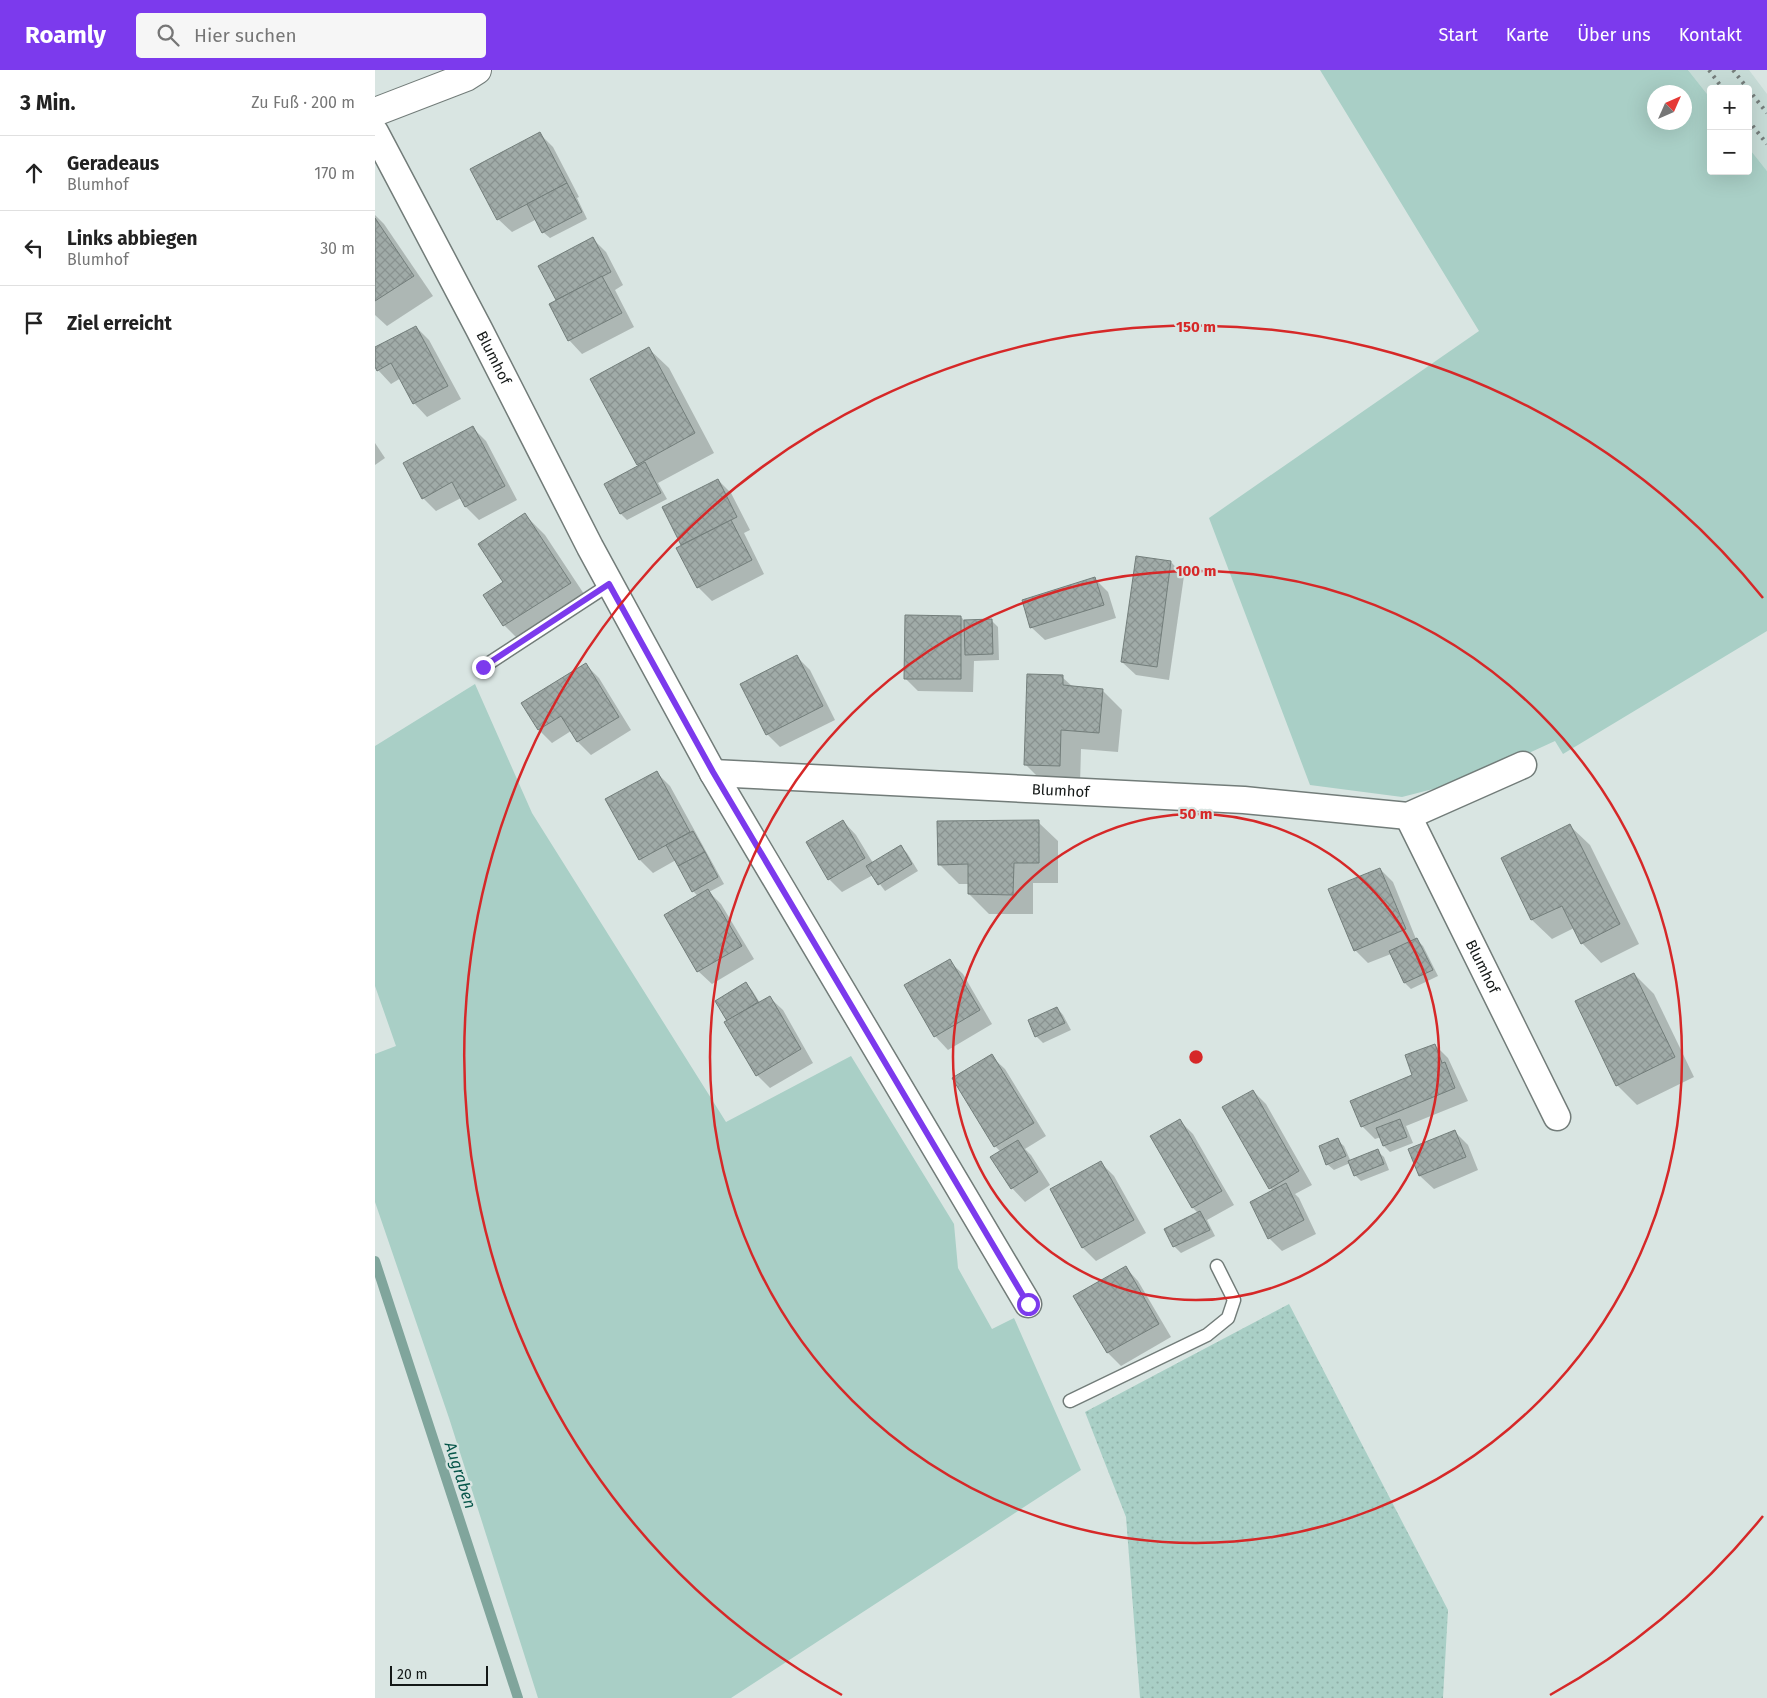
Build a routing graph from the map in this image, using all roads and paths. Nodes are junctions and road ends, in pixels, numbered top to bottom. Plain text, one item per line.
1 (477, 70) edge
2 (375, 112) edge
3 (375, 132) edge
4 (609, 584) junction
5 (483, 667) dead end
6 (1523, 766) dead end
7 (713, 772) junction
8 (1407, 816) junction
9 (1557, 1117) dead end
10 (1217, 1266) dead end
11 (1028, 1304) dead end
12 (1070, 1401) dead end

1 - 2 street
3 - 4 street, Blumhof
4 - 5 lane
4 - 7 street, Blumhof
6 - 8 street, Blumhof
7 - 8 street, Blumhof
7 - 11 street, Blumhof
8 - 9 street, Blumhof
10 - 12 lane

